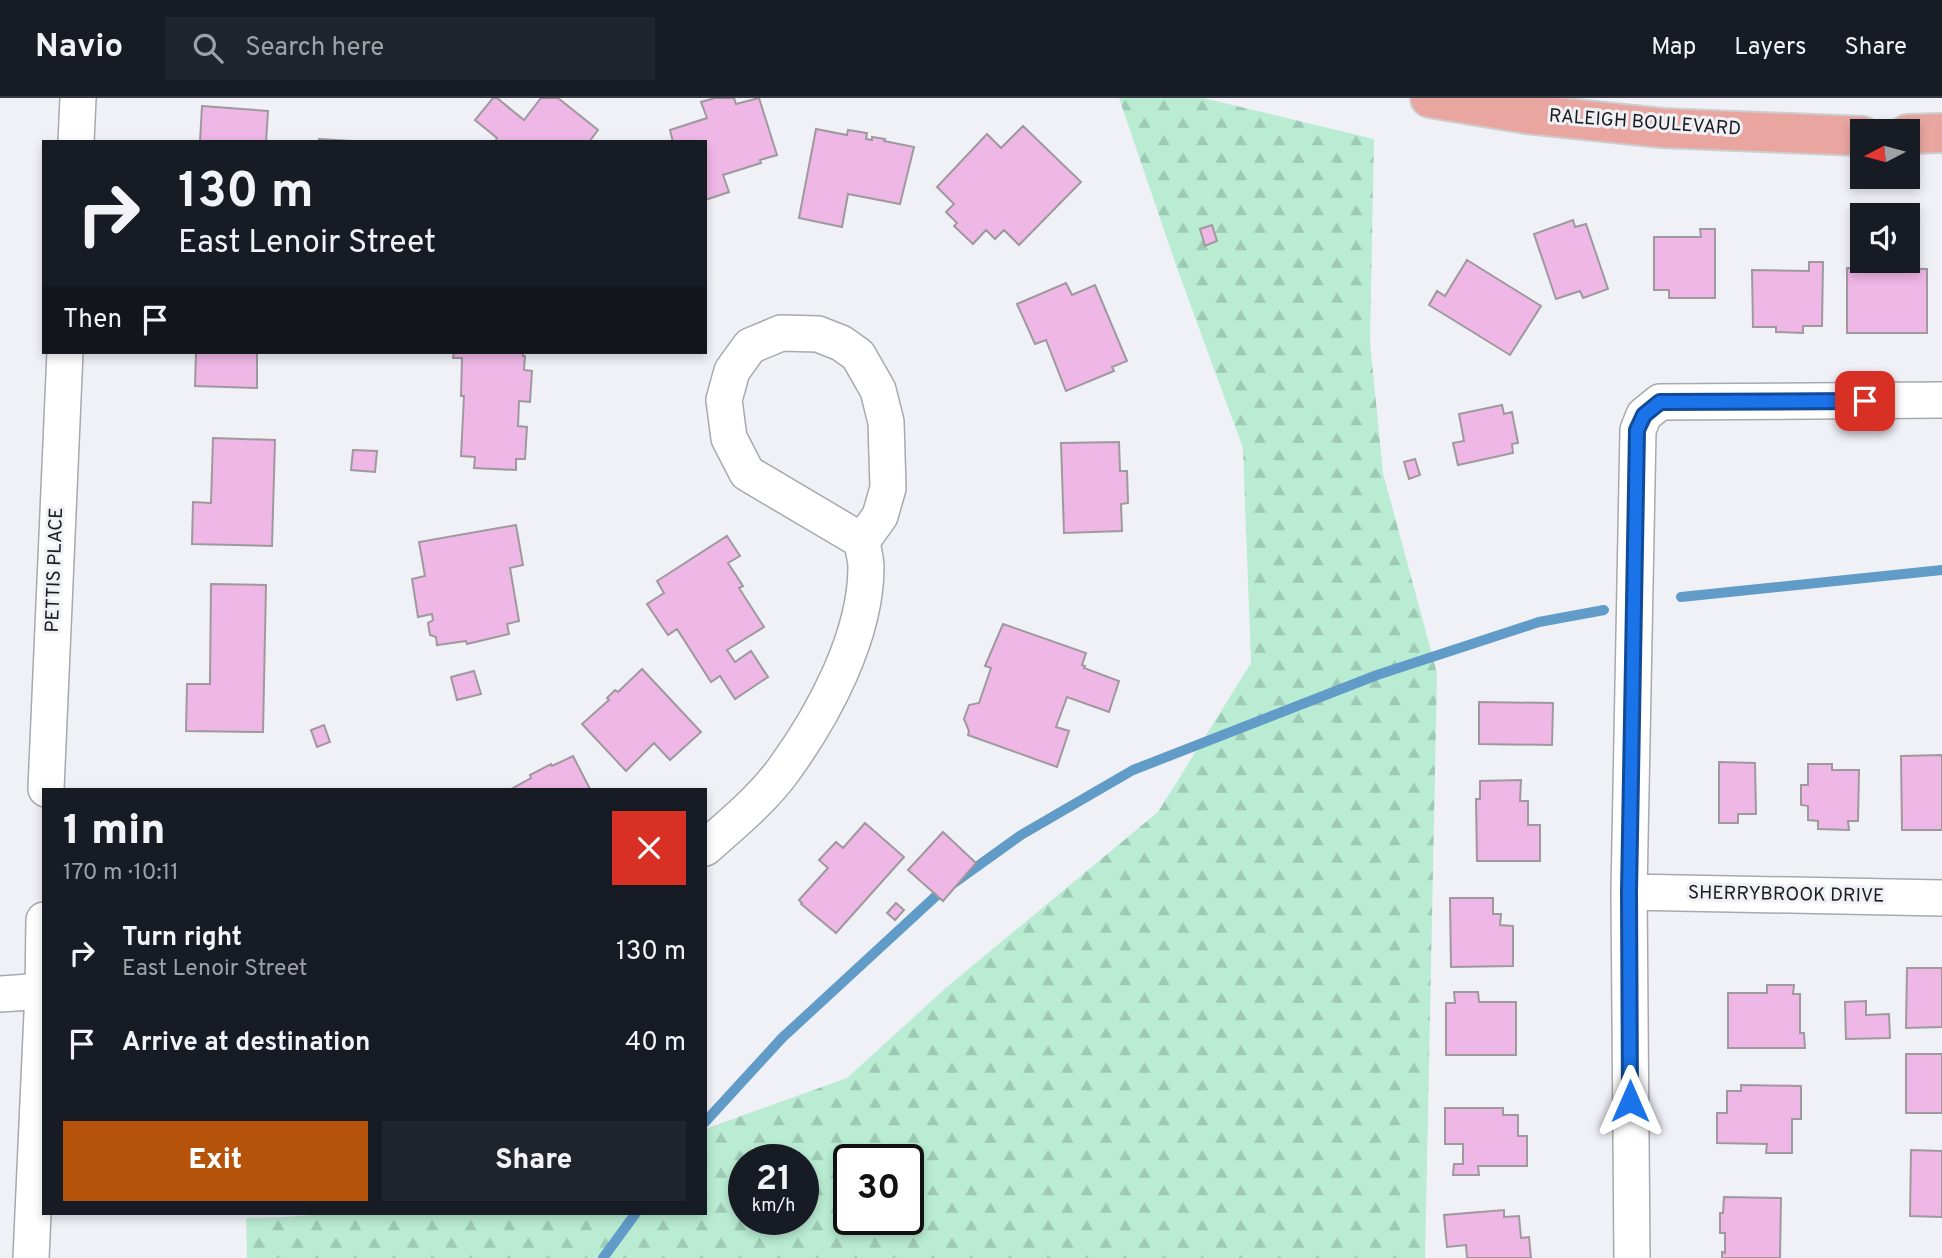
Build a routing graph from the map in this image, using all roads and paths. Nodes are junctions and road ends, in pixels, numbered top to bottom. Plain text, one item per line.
1 (78, 98) edge
2 (1430, 98) edge
3 (1942, 133) edge
4 (1920, 134) edge
5 (1850, 136) edge
6 (76, 140) edge
7 (65, 354) edge
8 (1942, 401) edge
9 (862, 541) junction
10 (46, 788) edge
11 (707, 846) edge
12 (1629, 892) junction
13 (1942, 898) edge
14 (42, 991) edge
15 (0, 994) edge
16 (42, 1015) edge
17 (32, 1258) edge
18 (1632, 1258) edge

1 - 6 street
2 - 5 main road, RALEIGH BOULEVARD
3 - 4 main road
7 - 10 street, PETTIS PLACE
8 - 12 street
9 - 9 street
9 - 11 street
12 - 13 street, SHERRYBROOK DRIVE
12 - 18 street
14 - 15 street
16 - 17 street

